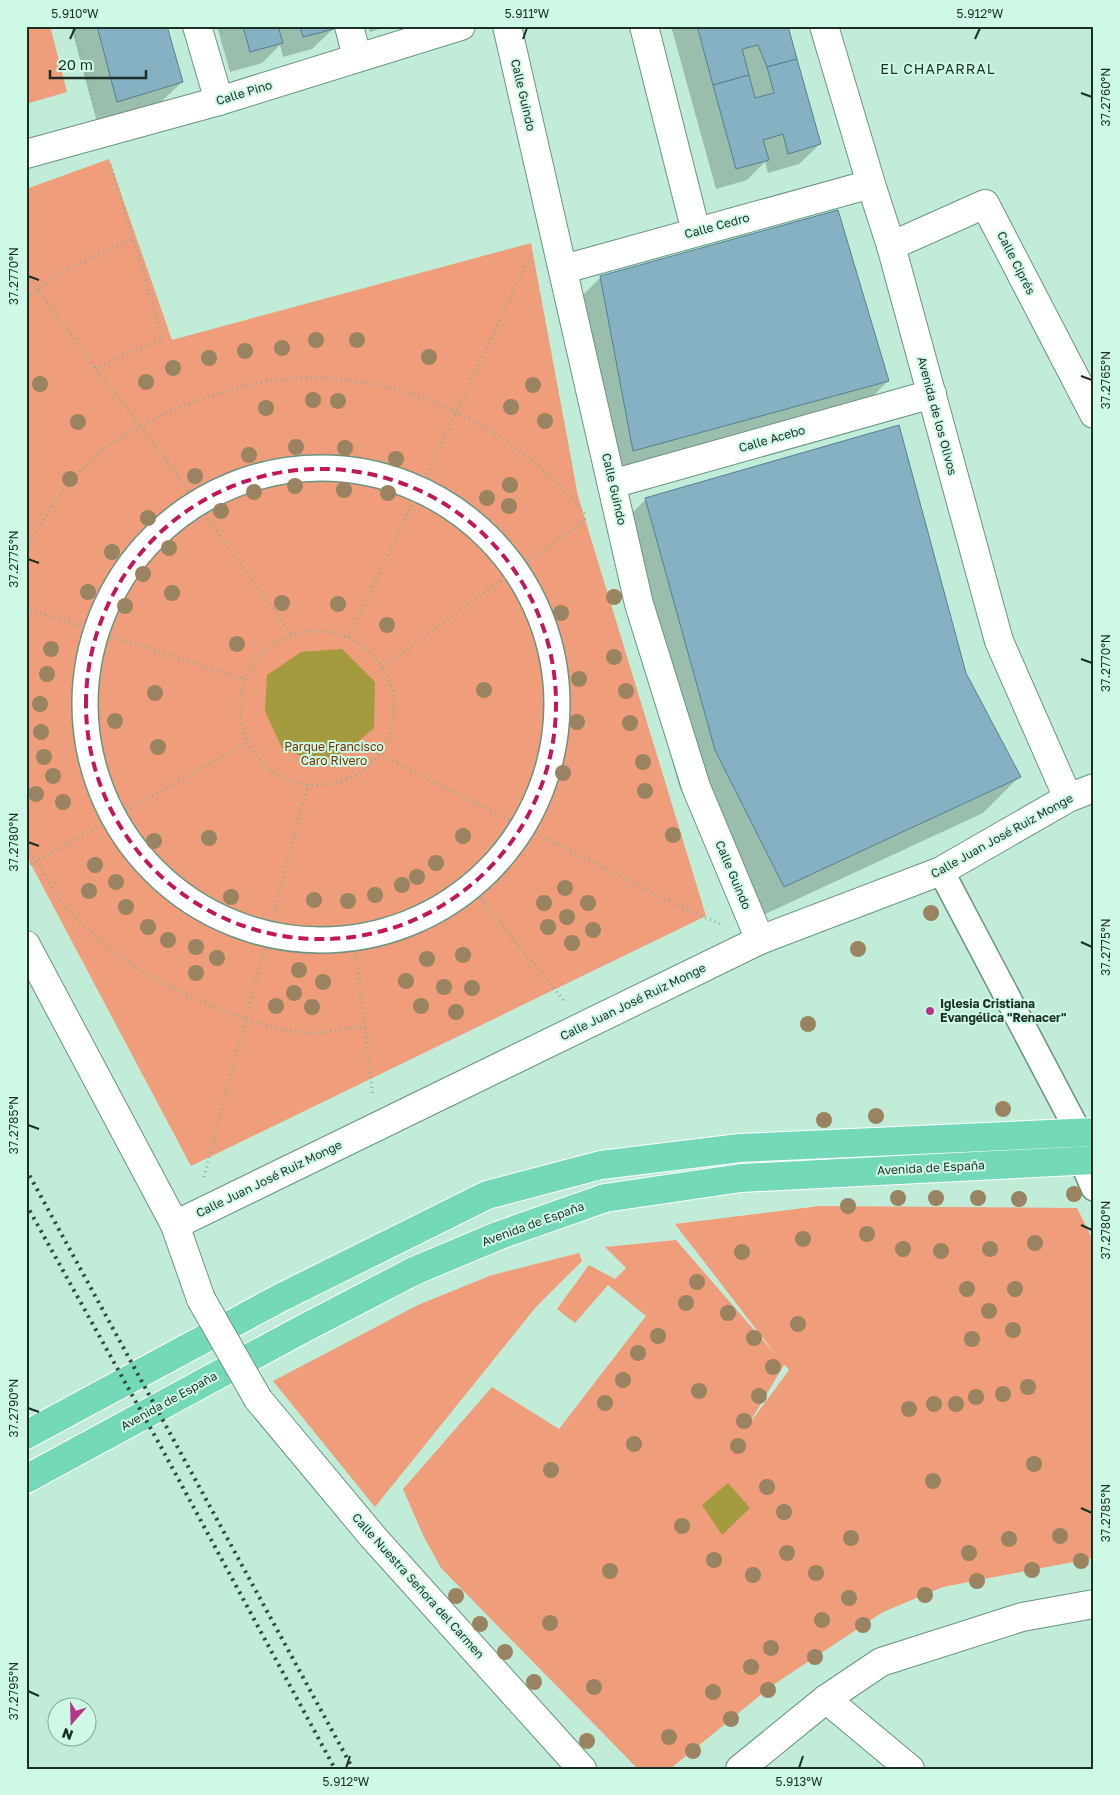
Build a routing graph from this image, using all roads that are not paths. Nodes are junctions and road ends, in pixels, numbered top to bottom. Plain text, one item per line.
1 (197, 26) edge
2 (349, 26) edge
3 (461, 26) edge
4 (507, 26) edge
5 (644, 26) edge
6 (824, 26) edge
7 (357, 57) junction
8 (219, 101) junction
9 (26, 154) edge
10 (871, 184) junction
11 (696, 232) junction
12 (891, 246) junction
13 (564, 269) junction
14 (932, 394) junction
15 (1094, 414) edge
16 (614, 491) junction
17 (1094, 788) edge
18 (1068, 798) junction
19 (941, 871) junction
20 (354, 938) joint
21 (760, 940) junction
22 (26, 945) edge
23 (1087, 1133) edge
24 (1088, 1161) edge
25 (1094, 1188) edge
26 (175, 1225) junction
27 (26, 1435) edge
28 (26, 1479) edge
29 (1094, 1604) edge
30 (826, 1700) junction
31 (582, 1769) edge
32 (740, 1769) edge
33 (910, 1769) edge

1 - 8 street
2 - 7 street
3 - 7 street, Calle Pino
4 - 13 street, Calle Guindo
5 - 11 street
6 - 10 street, Avenida de los Olivos
7 - 8 street, Calle Pino
8 - 9 street, Calle Pino
10 - 11 street, Calle Cedro
10 - 12 street, Avenida de los Olivos
11 - 13 street, Calle Cedro
12 - 14 street, Avenida de los Olivos
12 - 15 street, Calle Ciprés
13 - 16 street, Calle Guindo
14 - 16 street, Calle Acebo
14 - 18 street, Avenida de los Olivos
16 - 21 street, Calle Guindo
17 - 18 street, Calle Juan José Ruiz Monge
18 - 19 street, Calle Juan José Ruiz Monge
19 - 21 street, Calle Juan José Ruiz Monge
19 - 23 street
20 - 20 street
21 - 26 street, Calle Juan José Ruiz Monge
22 - 26 street, Calle Nuestra Señora del Carmen
23 - 24 street
23 - 27 main road
24 - 25 street
24 - 28 main road, Avenida de España
26 - 31 street, Calle Nuestra Señora del Carmen, bridge
29 - 30 street
30 - 32 street
30 - 33 street

